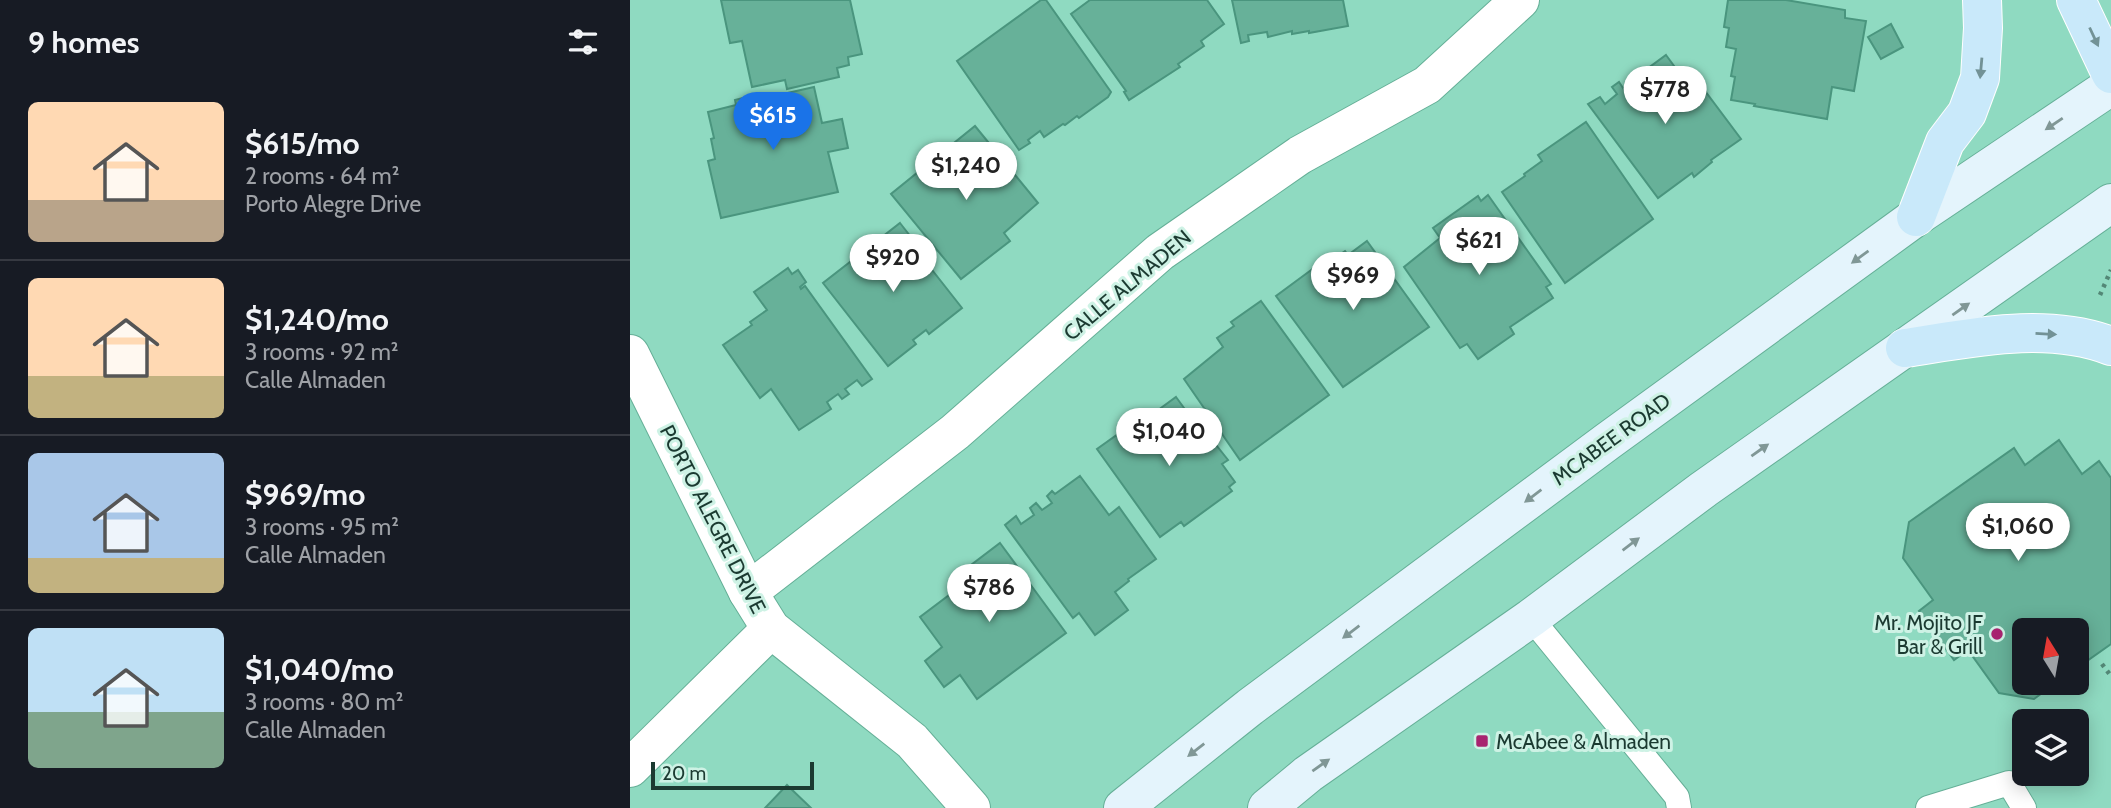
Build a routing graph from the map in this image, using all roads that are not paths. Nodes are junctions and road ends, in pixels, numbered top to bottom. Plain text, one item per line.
1 (1520, 0) edge
2 (1982, 0) edge
3 (2076, 0) edge
4 (2111, 74) edge
5 (2111, 86) edge
6 (2111, 203) edge
7 (1916, 217) junction
8 (2111, 346) edge
9 (1905, 348) junction
10 (630, 354) edge
11 (748, 592) junction
12 (1531, 618) junction
13 (771, 629) junction
14 (630, 768) edge
15 (971, 808) edge
16 (1123, 808) edge
17 (1267, 808) edge
18 (1679, 808) edge
19 (1928, 808) edge
20 (2024, 808) edge

1 - 11 street, CALLE ALMADEN
2 -> 7 main road
3 -> 4 main road
5 -> 7 street, MCABEE ROAD
9 -> 6 street
7 -> 16 street, MCABEE ROAD
9 -> 8 main road
12 -> 9 street
10 - 11 street, PORTO ALEGRE DRIVE
11 - 13 street, PORTO ALEGRE DRIVE
17 -> 12 street
12 - 18 lane
13 - 14 street
13 - 15 street, PORTO ALEGRE DRIVE
19 - 20 lane

